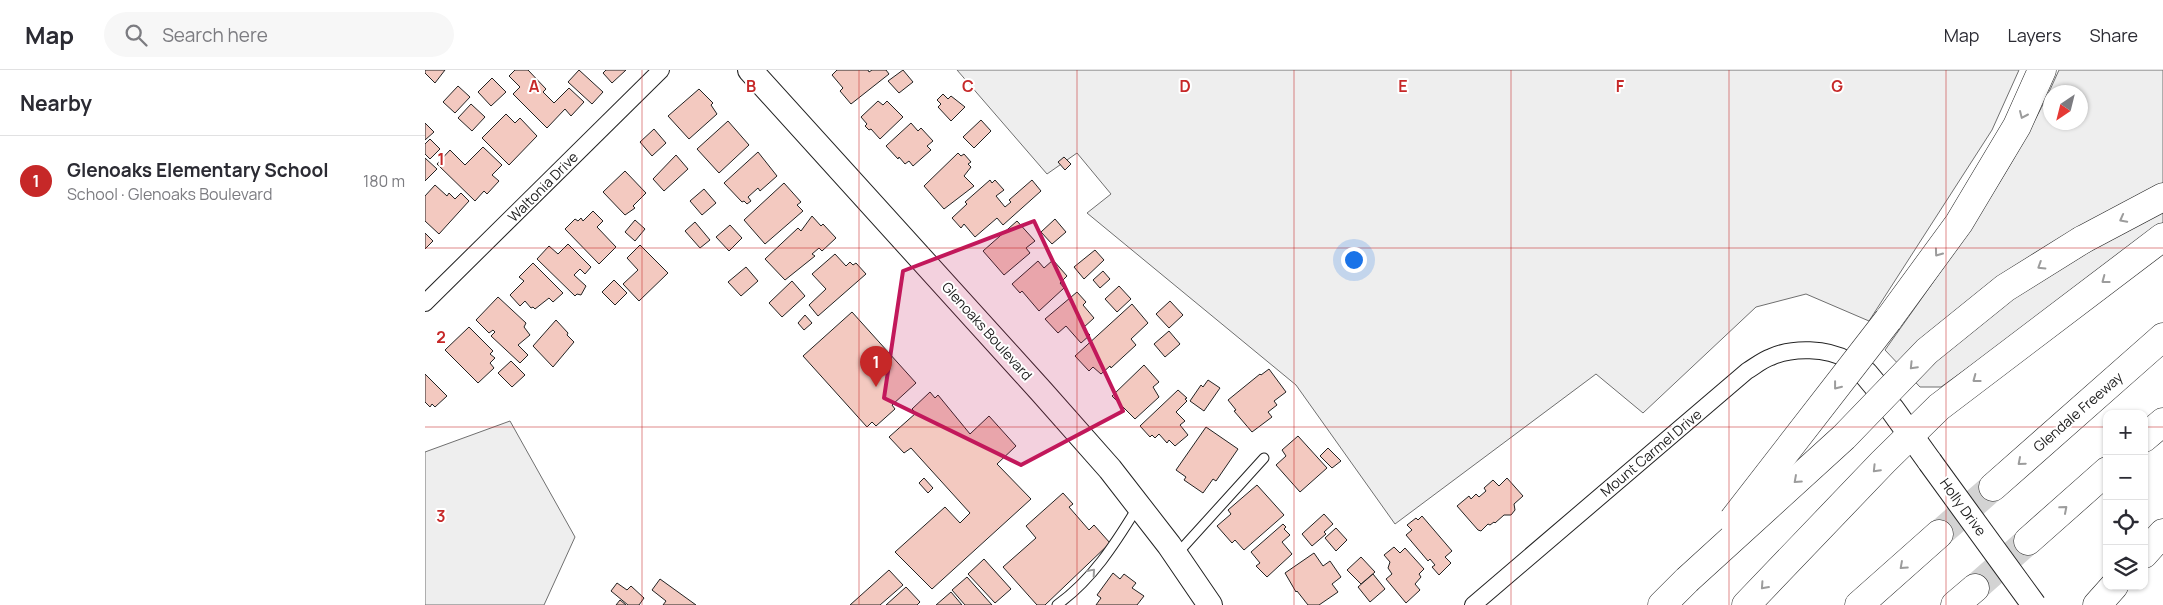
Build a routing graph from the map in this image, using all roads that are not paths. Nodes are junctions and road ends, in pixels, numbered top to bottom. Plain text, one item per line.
1 (661, 70) edge
2 (750, 70) edge
3 (2042, 70) edge
4 (2163, 197) edge
5 (2163, 238) edge
6 (425, 303) edge
7 (2163, 337) edge
8 (1863, 373) dead end
9 (1892, 409) dead end
10 (2163, 422) edge
11 (1911, 434) junction
12 (2148, 435) edge
13 (1264, 458) dead end
14 (2103, 475) edge
15 (1993, 487) tunnel mouth
16 (1139, 506) junction
17 (2163, 533) edge
18 (1939, 534) tunnel mouth
19 (2028, 541) tunnel mouth
20 (2148, 550) edge
21 (1176, 555) junction
22 (1687, 580) junction
23 (2110, 590) edge
24 (1057, 605) edge
25 (1210, 605) edge
26 (1473, 605) edge
27 (1662, 605) edge
28 (1746, 605) edge
29 (1859, 605) edge
30 (2034, 605) edge
31 (2097, 605) edge

1 - 6 street, Waltonia Drive
2 - 16 street, Glenoaks Boulevard
3 -> 22 highway, bridge
4 -> 22 highway, bridge
5 -> 11 highway
7 -> 15 highway, Glendale Freeway
8 - 26 street, Mount Carmel Drive
9 - 11 street, Holly Drive
10 - 12 highway
11 -> 28 highway
11 - 30 street, Holly Drive, bridge
13 - 21 lane
19 -> 14 highway
16 - 21 street, Glenoaks Boulevard
24 -> 16 lane
17 - 20 highway
18 -> 29 highway
21 - 25 street, Glenoaks Boulevard
22 - 27 highway
23 - 31 highway

